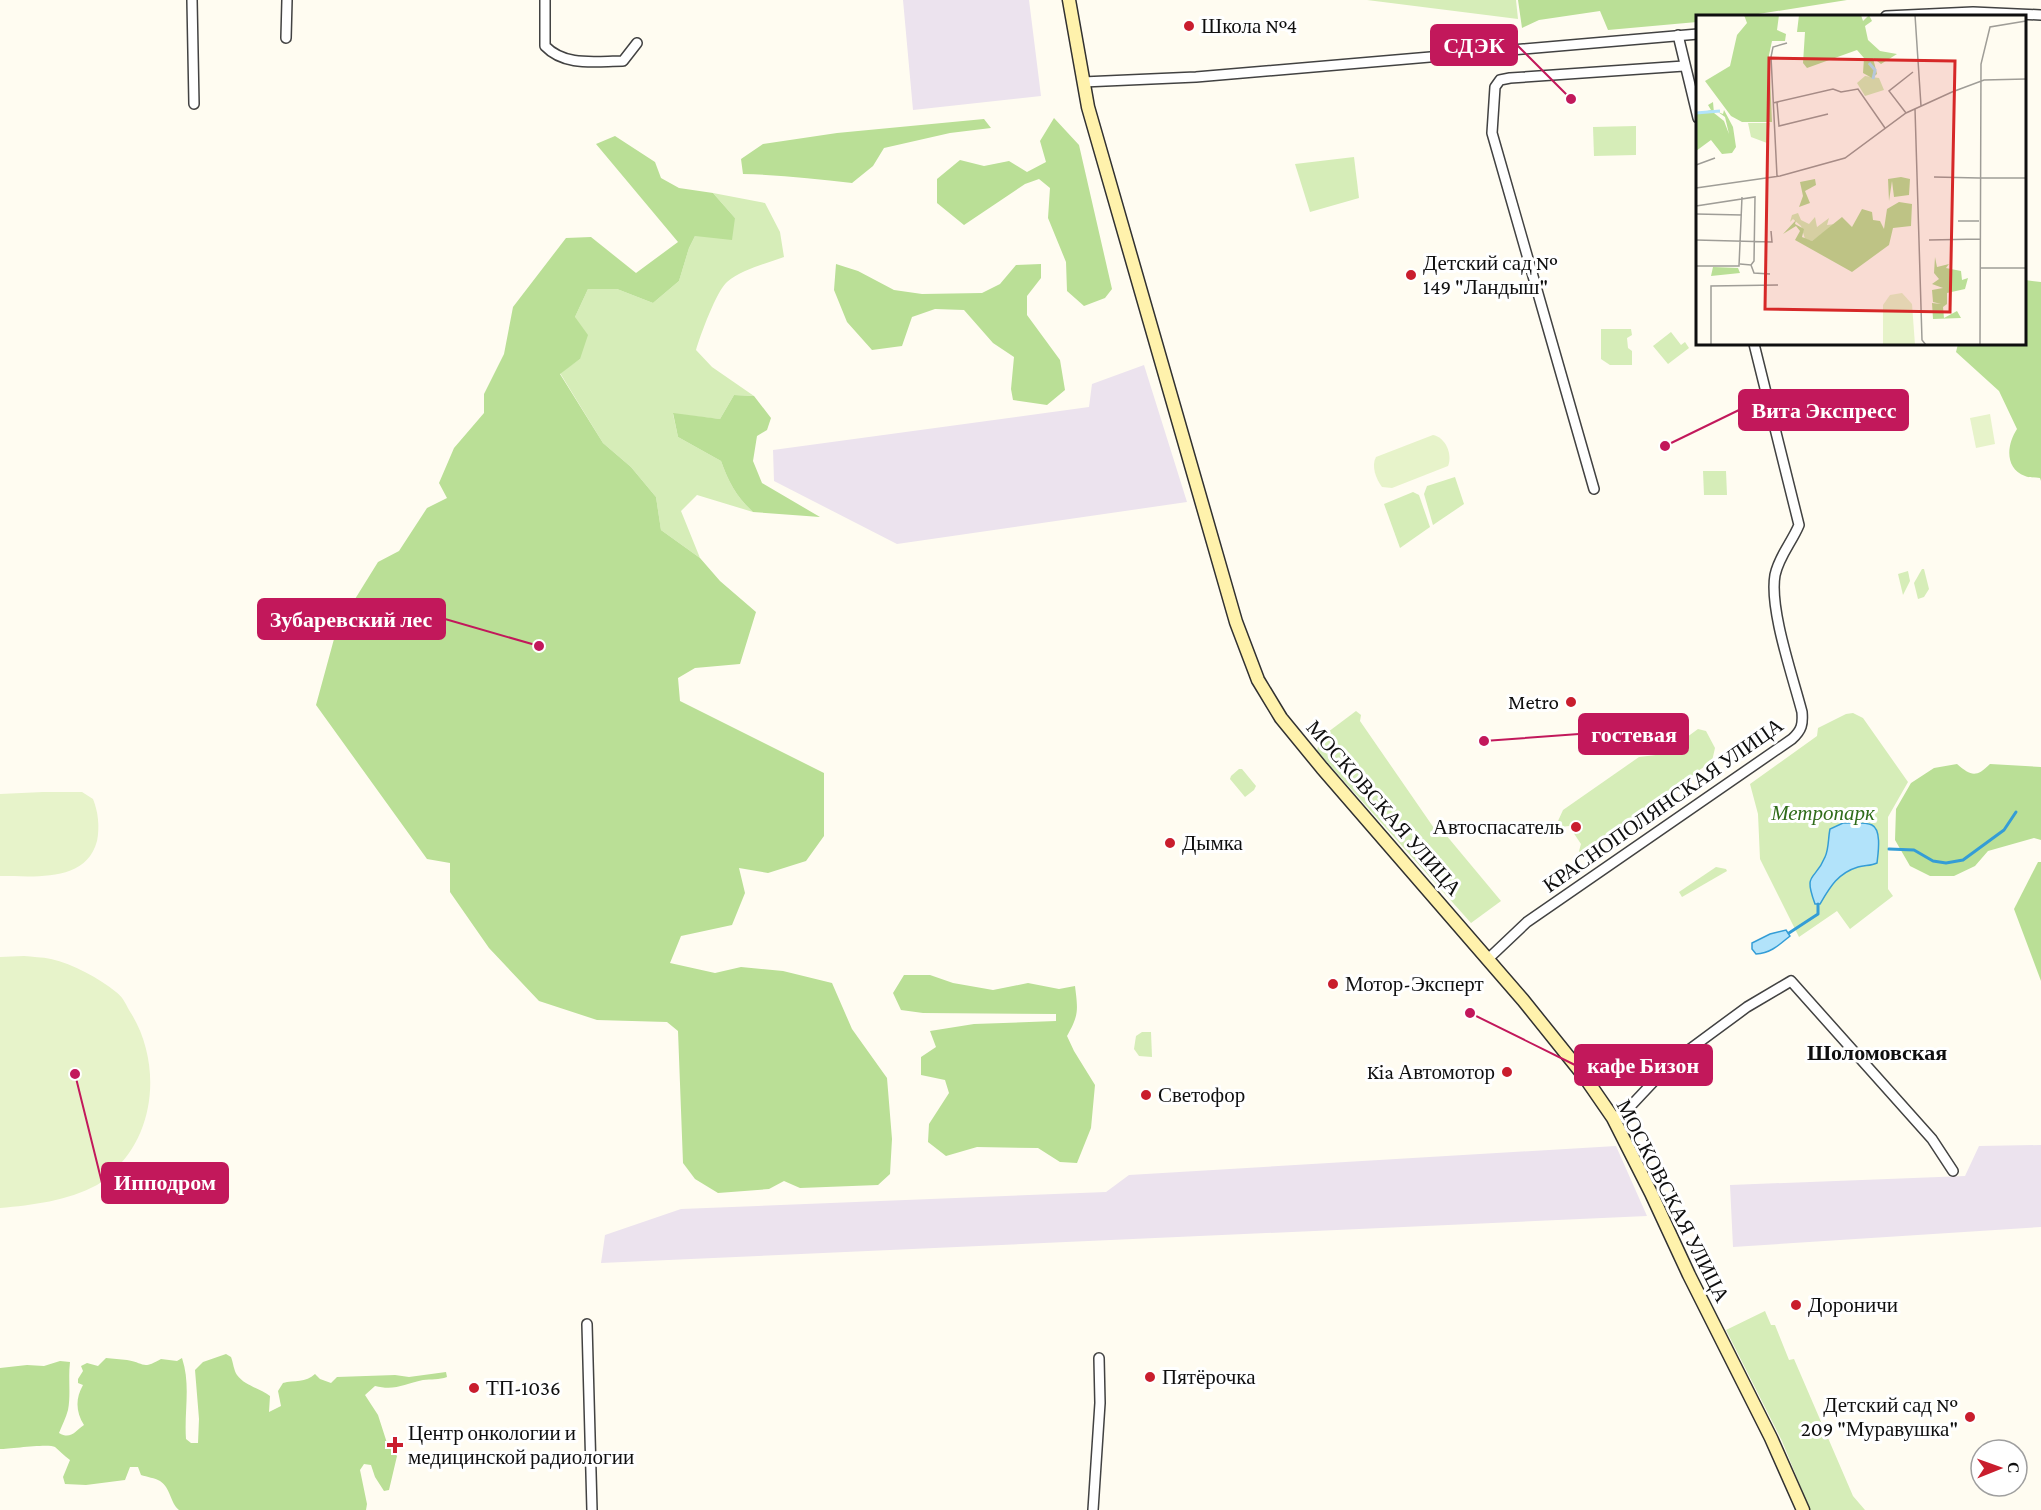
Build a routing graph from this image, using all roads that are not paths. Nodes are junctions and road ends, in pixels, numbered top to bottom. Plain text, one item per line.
1 (192, 0) edge
2 (287, 0) edge
3 (546, 0) edge
4 (1069, 0) edge
5 (1908, 15) edge
6 (2041, 15) edge
7 (1696, 34) edge
8 (1678, 35) junction
9 (286, 38) dead end
10 (637, 43) dead end
11 (1684, 66) junction
12 (1083, 82) junction
13 (194, 104) dead end
14 (1696, 111) edge
15 (1754, 345) edge
16 (1594, 489) dead end
17 (1488, 959) junction
18 (1612, 1118) junction
19 (1953, 1171) dead end
20 (587, 1324) dead end
21 (1099, 1358) dead end
22 (592, 1510) edge
23 (1093, 1510) edge
24 (1803, 1510) edge

1 - 13 street
2 - 9 street
3 - 10 street
4 - 12 main road, МОСКОВСКАЯ УЛИЦА
5 - 6 street
7 - 8 street
8 - 11 street
8 - 12 street
11 - 14 street
11 - 16 street
12 - 17 main road, МОСКОВСКАЯ УЛИЦА
15 - 17 street, КРАСНОПОЛЯНСКАЯ УЛИЦА
17 - 18 main road, МОСКОВСКАЯ УЛИЦА
18 - 19 street
18 - 24 main road, МОСКОВСКАЯ УЛИЦА
20 - 22 street
21 - 23 street

